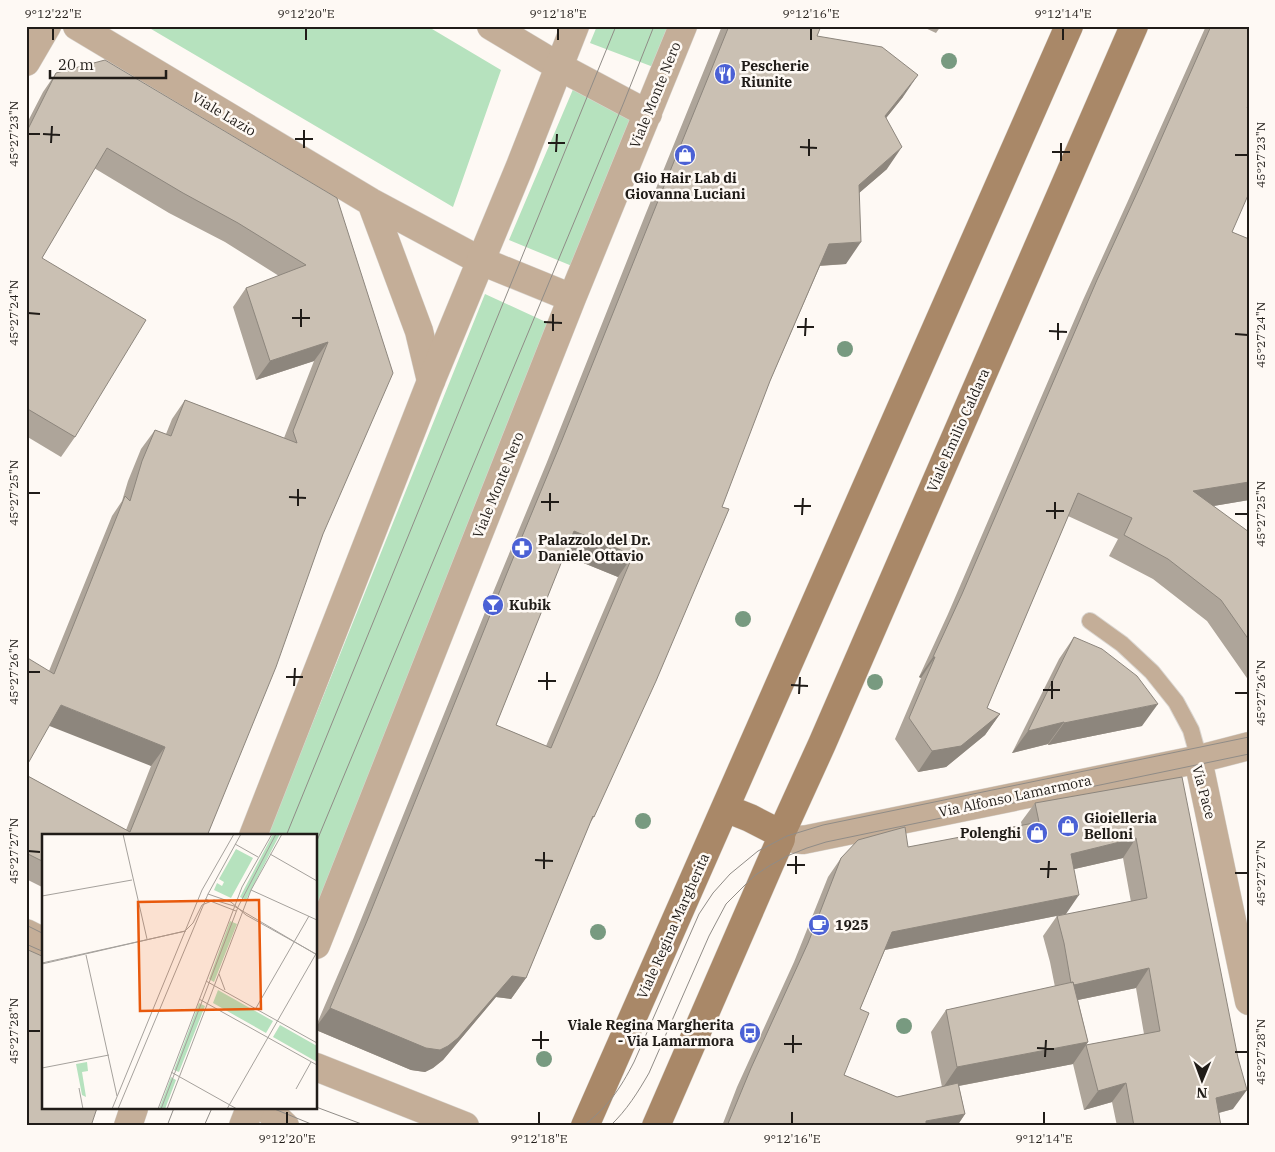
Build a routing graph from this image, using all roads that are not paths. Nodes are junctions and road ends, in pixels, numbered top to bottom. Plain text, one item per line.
1 (47, 26) edge
2 (77, 26) edge
3 (491, 26) edge
4 (575, 26) edge
5 (683, 26) edge
6 (1069, 26) edge
7 (1134, 26) edge
8 (26, 62) edge
9 (558, 66) junction
10 (648, 114) junction
11 (371, 202) junction
12 (481, 261) junction
13 (572, 298) junction
14 (431, 381) junction
15 (1090, 621) dead end
16 (1249, 746) edge
17 (1195, 760) junction
18 (725, 808) junction
19 (254, 834) edge
20 (781, 834) junction
21 (26, 933) edge
22 (318, 940) edge
23 (42, 941) edge
24 (1249, 1001) edge
25 (318, 1068) edge
26 (133, 1110) edge
27 (249, 1110) edge
28 (268, 1110) edge
29 (128, 1126) edge
30 (243, 1126) edge
31 (286, 1126) edge
32 (465, 1126) edge
33 (586, 1126) edge
34 (656, 1126) edge

1 - 8 street
2 - 11 street, Viale Lazio
3 - 9 street
4 - 9 street
5 - 10 street, Viale Monte Nero
6 - 18 main road
7 - 20 main road, Viale Emilio Caldara
9 - 10 street
9 - 12 street
10 - 13 street, Viale Monte Nero
11 - 12 street, Viale Lazio
11 - 14 street
12 - 13 street, Viale Lazio
12 - 14 street
13 - 22 street, Viale Monte Nero
14 - 19 street
15 - 17 lane, Via Pace
16 - 17 street, Via Alfonso Lamarmora
17 - 20 street, Via Alfonso Lamarmora
17 - 24 street, Via Pace
18 - 20 main road
18 - 33 main road, Viale Regina Margherita
20 - 34 main road
21 - 23 street
25 - 32 street
26 - 29 street
27 - 30 street
28 - 31 street

